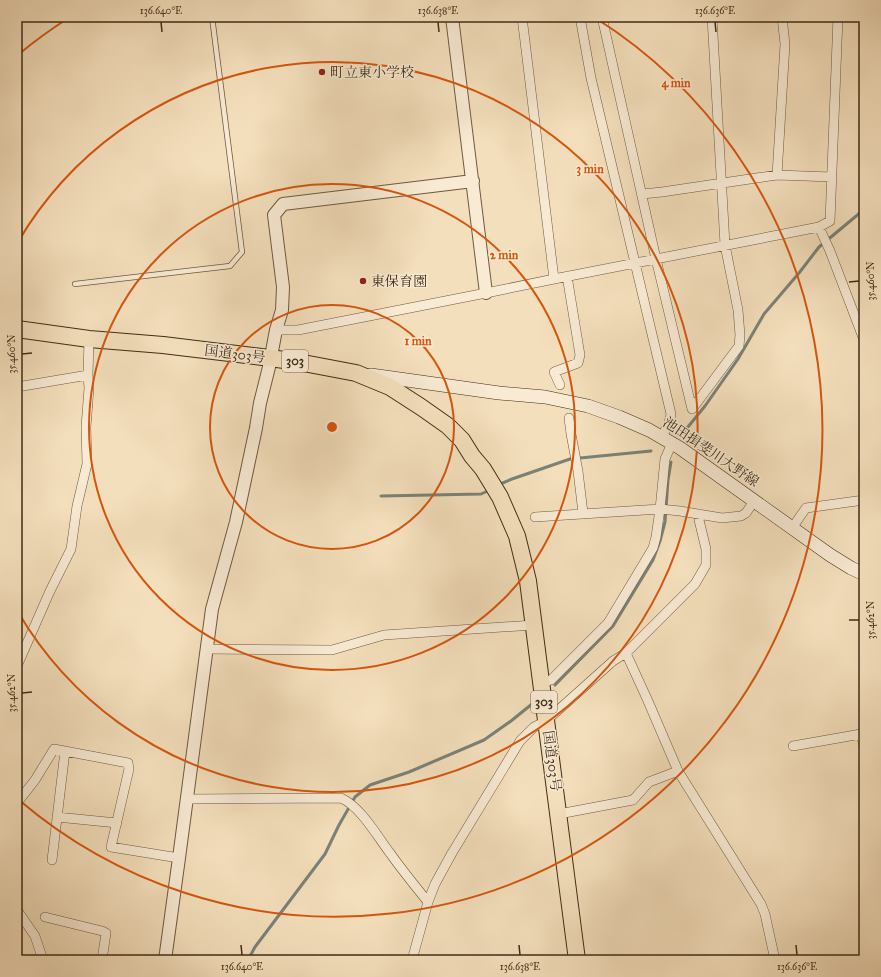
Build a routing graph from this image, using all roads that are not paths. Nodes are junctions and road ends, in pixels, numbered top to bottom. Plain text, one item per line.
1 (212, 17) edge
2 (452, 17) edge
3 (522, 17) edge
4 (580, 17) edge
5 (602, 17) edge
6 (612, 17) edge
7 (712, 17) edge
8 (782, 17) edge
9 (838, 17) edge
10 (777, 175) junction
11 (832, 177) junction
12 (473, 181) junction
13 (721, 183) junction
14 (642, 194) junction
15 (821, 231) junction
16 (725, 246) junction
17 (656, 259) junction
18 (635, 263) junction
19 (567, 276) junction
20 (554, 279) junction
21 (75, 284) dead end
22 (486, 293) junction
23 (17, 329) edge
24 (276, 330) junction
25 (17, 334) edge
26 (863, 337) edge
27 (89, 341) junction
28 (269, 362) junction
29 (356, 373) junction
30 (88, 375) junction
31 (560, 385) dead end
32 (17, 387) edge
33 (569, 418) dead end
34 (667, 440) junction
35 (472, 456) junction
36 (864, 500) edge
37 (754, 502) junction
38 (660, 509) junction
39 (583, 513) junction
40 (700, 514) junction
41 (535, 517) dead end
42 (792, 528) junction
43 (864, 574) edge
44 (534, 625) junction
45 (206, 649) junction
46 (626, 653) junction
47 (17, 666) edge
48 (541, 683) junction
49 (546, 721) junction
50 (793, 746) dead end
51 (864, 748) edge
52 (65, 751) junction
53 (678, 771) junction
54 (187, 799) junction
55 (17, 803) edge
56 (559, 814) junction
57 (57, 817) junction
58 (117, 823) junction
59 (179, 858) junction
60 (52, 860) dead end
61 (428, 902) junction
62 (17, 910) edge
63 (45, 917) dead end
64 (43, 960) edge
65 (102, 960) edge
66 (165, 960) edge
67 (412, 960) edge
68 (577, 960) edge
69 (776, 960) edge

1 - 21 lane
2 - 12 street
3 - 20 street
4 - 18 street
5 - 6 street
5 - 14 street
7 - 13 street
8 - 10 street
9 - 11 street
10 - 11 street
10 - 13 street
11 - 15 street
12 - 22 street
12 - 24 street
13 - 14 street
13 - 16 street
14 - 17 street
15 - 16 street
15 - 26 street
16 - 17 street
16 - 17 street
17 - 18 street
18 - 19 street
18 - 34 street
19 - 20 street
19 - 31 street
20 - 22 street
22 - 24 street
23 - 27 highway, 国道303号 / 303
24 - 28 street
25 - 27 highway, 国道303号 / 303
27 - 28 highway, 国道303号 / 303
27 - 30 street
28 - 29 highway, 国道303号 / 303
28 - 35 highway, 国道303号 / 303
28 - 45 street
29 - 34 main road, 池田揖斐川大野線
29 - 35 highway, 国道303号 / 303
30 - 32 street
30 - 47 street
33 - 39 street
34 - 37 main road, 池田揖斐川大野線
34 - 38 street
35 - 44 highway, 国道303号 / 303
36 - 42 street
37 - 40 street
37 - 42 main road, 池田揖斐川大野線
38 - 39 street
38 - 40 street
38 - 48 street
39 - 41 street
40 - 46 street
42 - 43 main road, 池田揖斐川大野線
44 - 45 street
44 - 48 highway, 国道303号 / 303
45 - 54 street
46 - 49 street
46 - 53 street
48 - 49 highway, 国道303号 / 303
49 - 56 highway, 国道303号 / 303
49 - 61 street
50 - 51 street
52 - 55 street
52 - 57 street
52 - 58 street
53 - 56 street
53 - 69 street
54 - 59 street
54 - 61 street
56 - 68 highway, 国道303号 / 303
57 - 58 street
57 - 60 street
58 - 59 street
59 - 66 street
61 - 67 street
62 - 64 street
63 - 65 street

